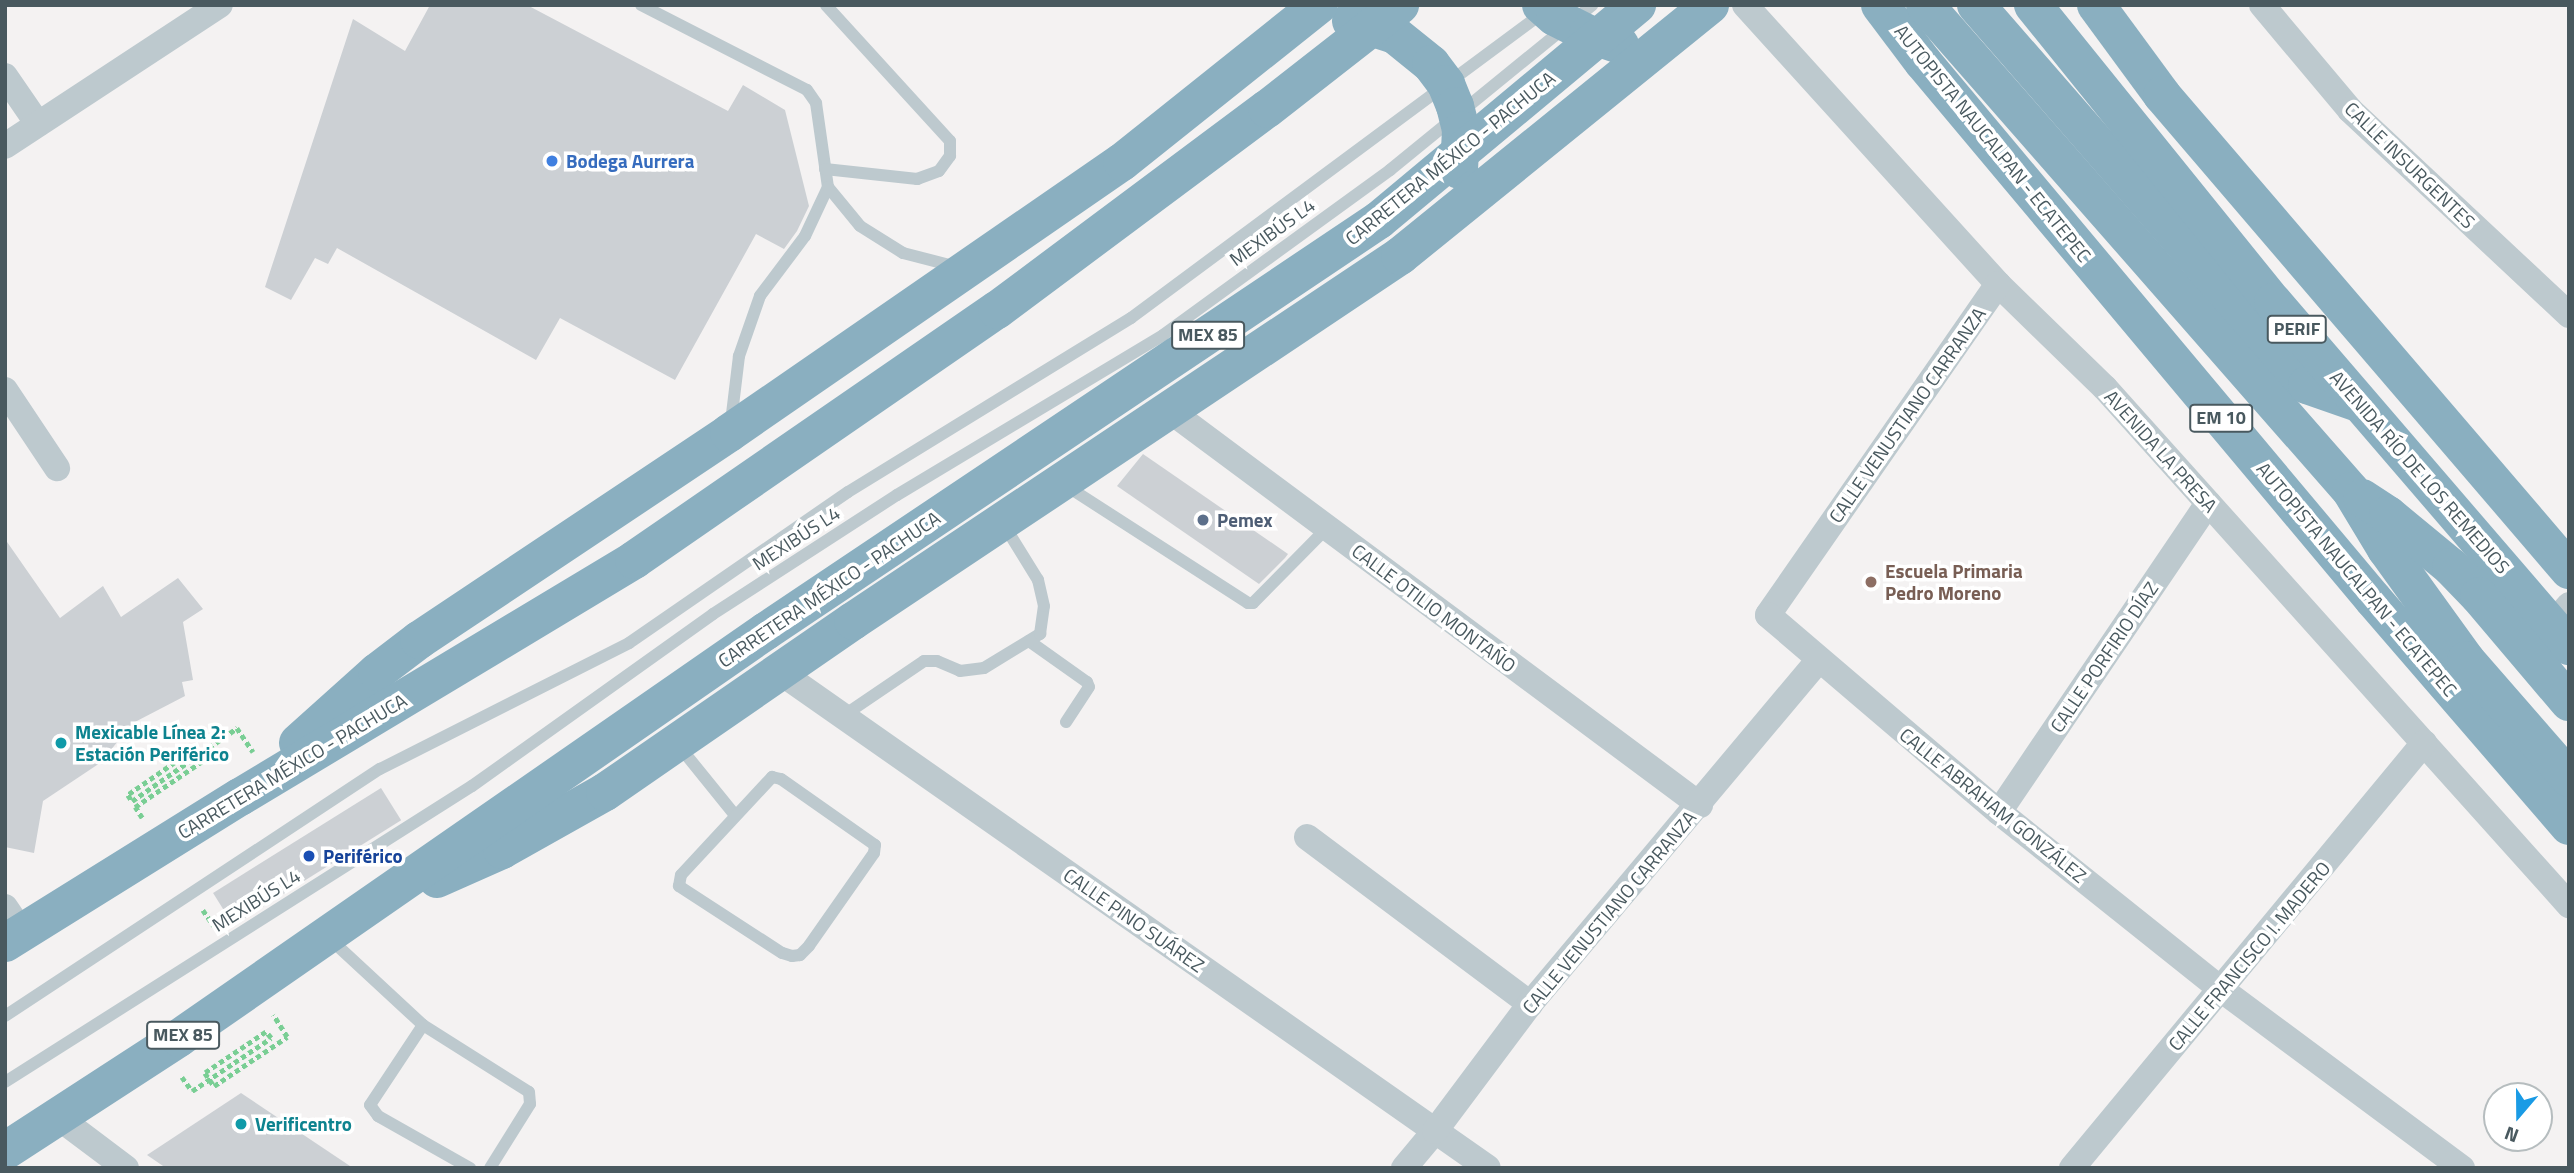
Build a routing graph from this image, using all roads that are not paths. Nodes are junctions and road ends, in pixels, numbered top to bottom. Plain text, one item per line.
1 (220, 5) edge
2 (641, 5) edge
3 (826, 5) edge
4 (1319, 5) edge
5 (1400, 5) edge
6 (1541, 5) edge
7 (1552, 5) edge
8 (1592, 5) edge
9 (1710, 5) edge
10 (1745, 5) edge
11 (1856, 5) edge
12 (1880, 5) edge
13 (1925, 5) edge
14 (1976, 5) edge
15 (2033, 5) edge
16 (2096, 5) edge
17 (2262, 5) edge
18 (1639, 7) edge
19 (1281, 33) junction
20 (1656, 49) junction
21 (1923, 62) junction
22 (5, 76) edge
23 (38, 124) junction
24 (5, 146) edge
25 (825, 169) junction
26 (828, 187) junction
27 (1437, 223) junction
28 (966, 269) junction
29 (1998, 284) junction
30 (2569, 315) edge
31 (5, 390) edge
32 (2362, 405) junction
33 (1169, 410) junction
34 (729, 433) junction
35 (57, 468) dead end
36 (1062, 483) junction
37 (2351, 491) junction
38 (2208, 503) junction
39 (1003, 523) junction
40 (1327, 528) junction
41 (2569, 570) edge
42 (1768, 615) joint
43 (2563, 626) edge
44 (1029, 641) junction
45 (1819, 660) junction
46 (780, 672) junction
47 (2569, 702) edge
48 (842, 716) junction
49 (1066, 722) dead end
50 (677, 743) junction
51 (2424, 743) junction
52 (2569, 778) edge
53 (270, 779) junction
54 (1700, 805) junction
55 (1999, 812) junction
56 (734, 814) junction
57 (2569, 826) edge
58 (1307, 837) dead end
59 (2569, 905) edge
60 (358, 913) junction
61 (11, 927) edge
62 (327, 935) junction
63 (2221, 990) junction
64 (1530, 1004) junction
65 (5, 1016) edge
66 (423, 1025) junction
67 (5, 1082) edge
68 (58, 1117) junction
69 (1435, 1131) junction
70 (5, 1151) edge
71 (126, 1168) edge
72 (470, 1168) edge
73 (490, 1168) edge
74 (1404, 1168) edge
75 (1488, 1168) edge
76 (2072, 1168) edge
77 (2462, 1168) edge

1 - 23 street
2 - 25 lane
3 - 25 lane
4 - 19 highway
5 - 53 highway, CARRETERA MÉXICO - PACHUCA
6 - 20 highway
7 - 65 lane, MEXIBÚS L4
8 - 67 lane, MEXIBÚS L4
9 - 20 highway
10 - 29 street, AVENIDA LA PRESA
11 - 21 highway
12 - 21 highway, AUTOPISTA NAUCALPAN - ECATEPEC / EM 10
13 - 37 highway, AUTOPISTA NAUCALPAN - ECATEPEC / EM 10
14 - 32 highway
15 - 32 highway, AVENIDA RÍO DE LOS REMEDIOS / PERIF
16 - 41 highway, PERIF
17 - 30 street, CALLE INSURGENTES
18 - 60 highway, CARRETERA MÉXICO - PACHUCA / MEX 85
19 - 27 highway
19 - 28 highway
20 - 27 highway
21 - 57 highway, AUTOPISTA NAUCALPAN - ECATEPEC / EM 10
22 - 23 street
23 - 24 street
25 - 26 lane
26 - 28 lane
26 - 34 lane
27 - 33 highway
28 - 34 highway
29 - 38 street, AVENIDA LA PRESA
29 - 42 street, CALLE VENUSTIANO CARRANZA
31 - 35 street
32 - 43 highway, AVENIDA RÍO DE LOS REMEDIOS / PERIF
33 - 36 highway
33 - 40 street, CALLE OTILIO MONTAÑO
34 - 53 highway
36 - 39 highway
36 - 40 lane
37 - 47 highway, AUTOPISTA NAUCALPAN - ECATEPEC / EM 10
37 - 52 highway, AUTOPISTA NAUCALPAN - ECATEPEC / EM 10
38 - 51 street, AVENIDA LA PRESA
38 - 55 street, CALLE PORFIRIO DÍAZ
39 - 44 lane
39 - 46 highway
40 - 54 street, CALLE OTILIO MONTAÑO
42 - 45 street, CALLE ABRAHAM GONZÁLEZ
44 - 48 lane
44 - 49 lane
45 - 54 street, CALLE VENUSTIANO CARRANZA
45 - 55 street, CALLE ABRAHAM GONZÁLEZ
46 - 48 street, CALLE PINO SUÁREZ
46 - 50 highway
48 - 69 street, CALLE PINO SUÁREZ
50 - 56 lane
50 - 60 highway
51 - 59 street, AVENIDA LA PRESA
51 - 63 street, CALLE FRANCISCO I. MADERO
53 - 61 highway, CARRETERA MÉXICO - PACHUCA
54 - 64 street, CALLE VENUSTIANO CARRANZA
55 - 63 street, CALLE ABRAHAM GONZÁLEZ
56 - 56 lane
58 - 64 street
60 - 62 highway, CARRETERA MÉXICO - PACHUCA / MEX 85
62 - 66 lane
62 - 68 highway, CARRETERA MÉXICO - PACHUCA / MEX 85
63 - 76 street, CALLE FRANCISCO I. MADERO
63 - 77 street, CALLE ABRAHAM GONZÁLEZ
64 - 69 street, CALLE VENUSTIANO CARRANZA
66 - 72 lane
66 - 73 lane
68 - 70 highway, CARRETERA MÉXICO - PACHUCA / MEX 85
68 - 71 street
69 - 74 street, CALLE VENUSTIANO CARRANZA
69 - 75 street, CALLE PINO SUÁREZ

